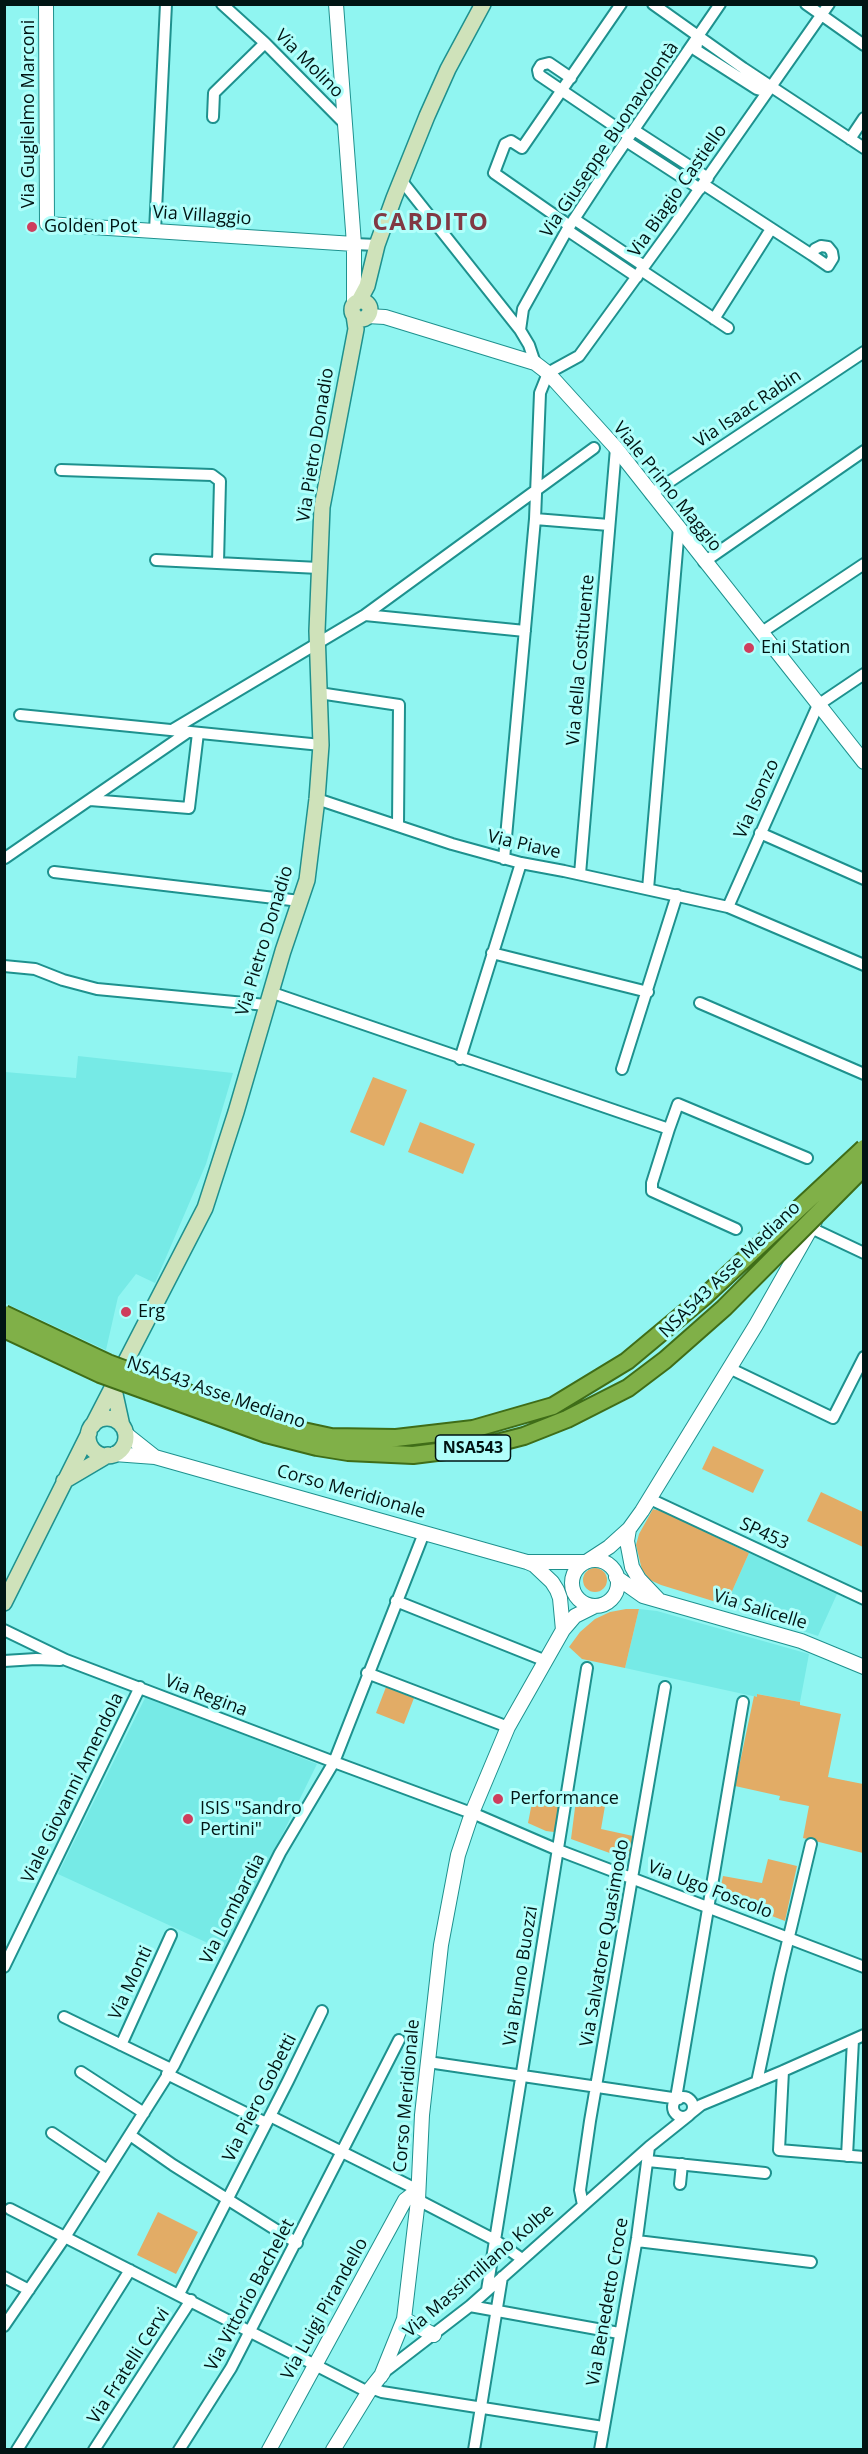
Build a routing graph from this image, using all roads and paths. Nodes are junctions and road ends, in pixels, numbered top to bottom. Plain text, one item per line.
1 (46, 4) edge
2 (166, 4) edge
3 (222, 4) edge
4 (336, 4) edge
5 (483, 4) edge
6 (621, 4) edge
7 (653, 4) edge
8 (720, 4) edge
9 (806, 4) edge
10 (829, 4) edge
11 (821, 10) edge
12 (698, 38) junction
13 (265, 43) junction
14 (864, 45) edge
15 (571, 78) junction
16 (771, 87) junction
17 (562, 90) junction
18 (213, 117) dead end
19 (864, 118) edge
20 (345, 124) junction
21 (860, 131) edge
22 (630, 136) junction
23 (850, 138) junction
24 (864, 148) edge
25 (401, 180) junction
26 (704, 184) junction
27 (47, 224) joint
28 (571, 225) junction
29 (771, 229) junction
30 (155, 231) junction
31 (354, 244) junction
32 (377, 245) junction
33 (812, 255) dead end
34 (641, 271) junction
35 (362, 312) junction
36 (714, 319) junction
37 (728, 328) dead end
38 (520, 330) junction
39 (864, 352) edge
40 (535, 363) junction
41 (548, 373) junction
42 (594, 448) dead end
43 (616, 448) junction
44 (864, 452) edge
45 (61, 470) dead end
46 (535, 490) junction
47 (651, 494) junction
48 (535, 519) junction
49 (609, 525) junction
50 (678, 527) junction
51 (156, 560) dead end
52 (704, 562) junction
53 (218, 563) junction
54 (864, 564) edge
55 (319, 568) junction
56 (365, 615) junction
57 (525, 631) junction
58 (762, 632) junction
59 (317, 646) junction
60 (864, 675) edge
61 (319, 693) junction
62 (818, 705) junction
63 (20, 715) dead end
64 (172, 730) junction
65 (193, 732) junction
66 (321, 745) junction
67 (864, 762) edge
68 (317, 799) junction
69 (90, 800) junction
70 (398, 825) junction
71 (760, 833) junction
72 (5, 858) edge
73 (504, 859) junction
74 (521, 864) junction
75 (54, 872) dead end
76 (580, 874) junction
77 (864, 879) edge
78 (648, 889) junction
79 (677, 895) junction
80 (300, 901) junction
81 (728, 907) junction
82 (492, 952) junction
83 (4, 966) edge
84 (864, 966) edge
85 (648, 992) junction
86 (268, 998) junction
87 (700, 1003) dead end
88 (460, 1059) junction
89 (622, 1069) dead end
90 (864, 1074) edge
91 (669, 1129) junction
92 (864, 1147) edge
93 (807, 1158) dead end
94 (864, 1167) edge
95 (811, 1228) junction
96 (736, 1229) dead end
97 (864, 1253) edge
98 (4, 1314) edge
99 (4, 1329) edge
100 (864, 1357) edge
101 (729, 1368) junction
102 (113, 1385) junction
103 (91, 1429) junction
104 (124, 1430) junction
105 (111, 1455) junction
106 (155, 1457) junction
107 (64, 1481) junction
108 (650, 1498) junction
109 (629, 1529) junction
110 (424, 1533) junction
111 (532, 1562) junction
112 (586, 1562) junction
113 (616, 1577) junction
114 (572, 1584) junction
115 (644, 1596) junction
116 (864, 1599) edge
117 (610, 1600) junction
118 (660, 1600) junction
119 (396, 1601) junction
120 (4, 1603) edge
121 (595, 1606) junction
122 (4, 1630) edge
123 (563, 1630) junction
124 (66, 1660) junction
125 (4, 1661) edge
126 (546, 1661) junction
127 (864, 1667) edge
128 (587, 1668) dead end
129 (367, 1673) junction
130 (140, 1687) junction
131 (665, 1687) dead end
132 (743, 1702) dead end
133 (508, 1726) junction
134 (333, 1762) junction
135 (472, 1813) junction
136 (811, 1844) dead end
137 (558, 1850) junction
138 (633, 1878) junction
139 (709, 1907) junction
140 (171, 1935) dead end
141 (788, 1937) junction
142 (4, 1967) edge
143 (864, 1967) edge
144 (322, 2011) dead end
145 (64, 2017) dead end
146 (864, 2035) edge
147 (399, 2040) dead end
148 (853, 2040) junction
149 (121, 2044) junction
150 (428, 2062) junction
151 (81, 2072) dead end
152 (169, 2072) junction
153 (783, 2072) junction
154 (522, 2075) junction
155 (757, 2082) junction
156 (597, 2086) junction
157 (678, 2101) junction
158 (712, 2101) junction
159 (144, 2113) junction
160 (690, 2114) junction
161 (268, 2119) junction
162 (52, 2133) dead end
163 (665, 2133) junction
164 (130, 2135) junction
165 (649, 2147) junction
166 (342, 2152) junction
167 (847, 2156) junction
168 (864, 2157) edge
169 (648, 2161) junction
170 (682, 2164) junction
171 (107, 2170) junction
172 (765, 2173) dead end
173 (680, 2184) dead end
174 (418, 2195) junction
175 (227, 2200) junction
176 (583, 2205) junction
177 (10, 2209) dead end
178 (65, 2237) junction
179 (495, 2240) junction
180 (637, 2241) junction
181 (297, 2243) junction
182 (522, 2259) junction
183 (811, 2262) dead end
184 (130, 2270) junction
185 (4, 2277) edge
186 (502, 2277) junction
187 (29, 2290) junction
188 (488, 2290) junction
189 (179, 2294) junction
190 (191, 2300) junction
191 (470, 2306) junction
192 (497, 2311) junction
193 (404, 2319) junction
194 (4, 2326) edge
195 (251, 2331) junction
196 (619, 2333) junction
197 (434, 2335) junction
198 (315, 2365) junction
199 (382, 2374) junction
200 (370, 2390) junction
201 (482, 2408) junction
202 (603, 2427) junction
203 (17, 2450) edge
204 (94, 2450) edge
205 (179, 2450) edge
206 (269, 2450) edge
207 (333, 2450) edge
208 (474, 2450) edge
209 (600, 2450) edge

1 - 27 street, Via Guglielmo Marconi
2 - 30 street
3 - 13 street, Via Molino
4 - 20 street
5 - 25 main road, Via Pietro Donadio
6 - 15 street
7 - 12 street
8 - 12 street, Via Giuseppe Buonavolontà
9 - 11 street
10 - 11 street, Via Biagio Castiello
11 - 14 street
11 - 16 street, Via Biagio Castiello
12 - 16 street
12 - 22 street, Via Giuseppe Buonavolontà
13 - 18 street
13 - 20 street, Via Molino
15 - 17 street
15 - 17 street
16 - 23 street
16 - 26 street, Via Biagio Castiello
17 - 22 street
17 - 28 street
19 - 21 street
20 - 31 street
21 - 23 street
22 - 26 street
22 - 28 street, Via Giuseppe Buonavolontà
23 - 24 street
25 - 32 main road, Via Pietro Donadio
25 - 38 street
26 - 29 street
26 - 34 street, Via Biagio Castiello
27 - 30 street, Via Villaggio
28 - 34 street
28 - 38 street, Via Giuseppe Buonavolontà
29 - 33 street
29 - 36 street
30 - 31 street, Via Villaggio
31 - 32 street
31 - 35 street
32 - 35 main road, Via Pietro Donadio
34 - 36 street
34 - 41 street, Via Biagio Castiello
35 - 40 street, Viale Primo Maggio
35 - 55 main road, Via Pietro Donadio
36 - 37 street
38 - 40 street
39 - 47 street, Via Isaac Rabin
40 - 41 street, Viale Primo Maggio
41 - 43 street, Viale Primo Maggio
41 - 46 street
42 - 46 street
43 - 47 street, Viale Primo Maggio
43 - 49 street, Via della Costituente
44 - 52 street
45 - 53 street
46 - 48 street
46 - 56 street
47 - 50 street, Viale Primo Maggio
48 - 49 street
48 - 57 street
49 - 76 street, Via della Costituente
50 - 52 street, Viale Primo Maggio
50 - 78 street
51 - 53 street
52 - 58 street, Viale Primo Maggio
53 - 55 street
54 - 58 street
55 - 59 main road, Via Pietro Donadio
56 - 57 street
56 - 59 street
57 - 73 street
58 - 62 street, Viale Primo Maggio
59 - 61 main road, Via Pietro Donadio
59 - 64 street
60 - 62 street
61 - 66 main road, Via Pietro Donadio
61 - 70 street
62 - 67 street, Viale Primo Maggio
62 - 71 street, Via Isonzo
63 - 64 street
64 - 65 street
65 - 66 street
65 - 69 street
65 - 69 street
66 - 68 main road, Via Pietro Donadio
68 - 70 street, Via Piave
68 - 80 main road, Via Pietro Donadio
69 - 72 street
70 - 73 street, Via Piave
71 - 77 street
71 - 81 street, Via Isonzo
73 - 74 street, Via Piave
74 - 76 street, Via Piave
74 - 82 street
75 - 80 street
76 - 78 street, Via Piave
78 - 79 street, Via Piave
79 - 81 street, Via Piave
79 - 85 street
80 - 86 main road, Via Pietro Donadio
81 - 84 street, Via Piave
82 - 85 street
82 - 88 street
83 - 86 street
85 - 89 street
86 - 88 street
86 - 102 main road, Via Pietro Donadio
87 - 90 street
88 - 91 street
91 - 93 street
91 - 96 street
92 - 95 street
92 - 98 highway, NSA543 Asse Mediano / NSA543, bridge
94 - 99 highway, NSA543 Asse Mediano / NSA543, bridge
95 - 97 street
95 - 101 street
100 - 101 street
101 - 108 street
102 - 103 main road, Via Pietro Donadio
102 - 104 main road
103 - 104 main road
103 - 105 main road
103 - 107 main road, Via Pietro Donadio
104 - 105 main road
104 - 106 street
105 - 106 street
105 - 107 main road
106 - 110 street, Corso Meridionale
107 - 120 main road, Via Pietro Donadio
108 - 109 street
108 - 116 street, SP453
109 - 112 street
109 - 118 street
110 - 111 street, Corso Meridionale
110 - 119 street, Via Lombardia
111 - 112 street
111 - 114 street
111 - 123 street
112 - 113 street
112 - 114 street
113 - 115 street
113 - 117 street
114 - 121 street
115 - 117 street
115 - 118 street, Via Salicelle
117 - 121 street
118 - 127 street, Via Salicelle
119 - 126 street
119 - 129 street, Via Lombardia
121 - 123 street
122 - 124 street, Via Regina
123 - 126 street, Corso Meridionale
124 - 125 street, Via Regina
124 - 130 street, Via Regina
126 - 133 street, Corso Meridionale
128 - 137 street, Via Bruno Buozzi
129 - 133 street
129 - 134 street, Via Lombardia
130 - 134 street, Via Regina
130 - 142 street, Viale Giovanni Amendola
131 - 138 street, Via Salvatore Quasimodo
132 - 139 street
133 - 135 street, Corso Meridionale
134 - 135 street
134 - 152 street, Via Lombardia
135 - 137 street, Via Ugo Foscolo
135 - 150 street, Corso Meridionale
136 - 141 street
137 - 138 street, Via Ugo Foscolo
137 - 154 street, Via Bruno Buozzi
138 - 139 street, Via Ugo Foscolo
138 - 156 street, Via Salvatore Quasimodo
139 - 141 street, Via Ugo Foscolo
139 - 157 street
140 - 149 street, Via Monti
141 - 143 street, Via Ugo Foscolo
141 - 155 street
144 - 161 street, Via Piero Gobetti
145 - 149 street, Via Monti
146 - 148 street, Via Massimiliano Kolbe
147 - 166 street, Via Vittorio Bachelet
148 - 153 street, Via Massimiliano Kolbe
148 - 167 street
149 - 152 street, Via Monti
150 - 154 street
150 - 174 street, Corso Meridionale
151 - 159 street
152 - 159 street, Via Lombardia
152 - 161 street
153 - 155 street, Via Massimiliano Kolbe
153 - 167 street
154 - 156 street
154 - 179 street, Via Bruno Buozzi
155 - 158 street, Via Massimiliano Kolbe
156 - 157 street
156 - 176 street, Via Salvatore Quasimodo
157 - 158 street, Via Massimiliano Kolbe
157 - 160 street
157 - 160 street
157 - 163 street, Via Massimiliano Kolbe
158 - 160 street, Via Massimiliano Kolbe
159 - 164 street, Via Lombardia
160 - 163 street, Via Massimiliano Kolbe
161 - 166 street
161 - 175 street, Via Piero Gobetti
162 - 171 street
163 - 165 street, Via Massimiliano Kolbe
164 - 171 street, Via Lombardia
164 - 175 street
165 - 169 street, Via Benedetto Croce
165 - 176 street, Via Massimiliano Kolbe
166 - 174 street
166 - 181 street, Via Vittorio Bachelet
167 - 168 street
169 - 170 street
169 - 180 street, Via Benedetto Croce
170 - 172 street
170 - 173 street
171 - 178 street, Via Lombardia
174 - 179 street
174 - 193 street, Corso Meridionale
174 - 198 street, Via Luigi Pirandello
175 - 181 street
175 - 189 street, Via Piero Gobetti
176 - 182 street, Via Massimiliano Kolbe
177 - 178 street
178 - 184 street, Via Fratelli Cervi
178 - 187 street, Via Lombardia
179 - 182 street
179 - 188 street, Via Bruno Buozzi
180 - 183 street
180 - 196 street, Via Benedetto Croce
181 - 195 street, Via Vittorio Bachelet
182 - 186 street, Via Massimiliano Kolbe
184 - 189 street, Via Fratelli Cervi
184 - 203 street
185 - 187 street
186 - 188 street, Via Massimiliano Kolbe
186 - 192 street
187 - 194 street, Via Lombardia
188 - 191 street, Via Massimiliano Kolbe
189 - 190 street, Via Fratelli Cervi
190 - 195 street, Via Fratelli Cervi
190 - 204 street, Via Fratelli Cervi
191 - 192 street
191 - 197 street, Via Massimiliano Kolbe
192 - 196 street
192 - 201 street
193 - 197 street
193 - 199 street, Corso Meridionale
195 - 198 street, Via Fratelli Cervi
195 - 205 street, Via Vittorio Bachelet
196 - 202 street, Via Benedetto Croce
197 - 199 street, Via Massimiliano Kolbe
198 - 200 street, Via Fratelli Cervi
198 - 206 street, Via Luigi Pirandello
199 - 200 street, Via Massimiliano Kolbe
200 - 201 street, Via Fratelli Cervi
200 - 207 street, Via Massimiliano Kolbe
201 - 202 street, Via Fratelli Cervi
201 - 208 street
202 - 209 street, Via Benedetto Croce

